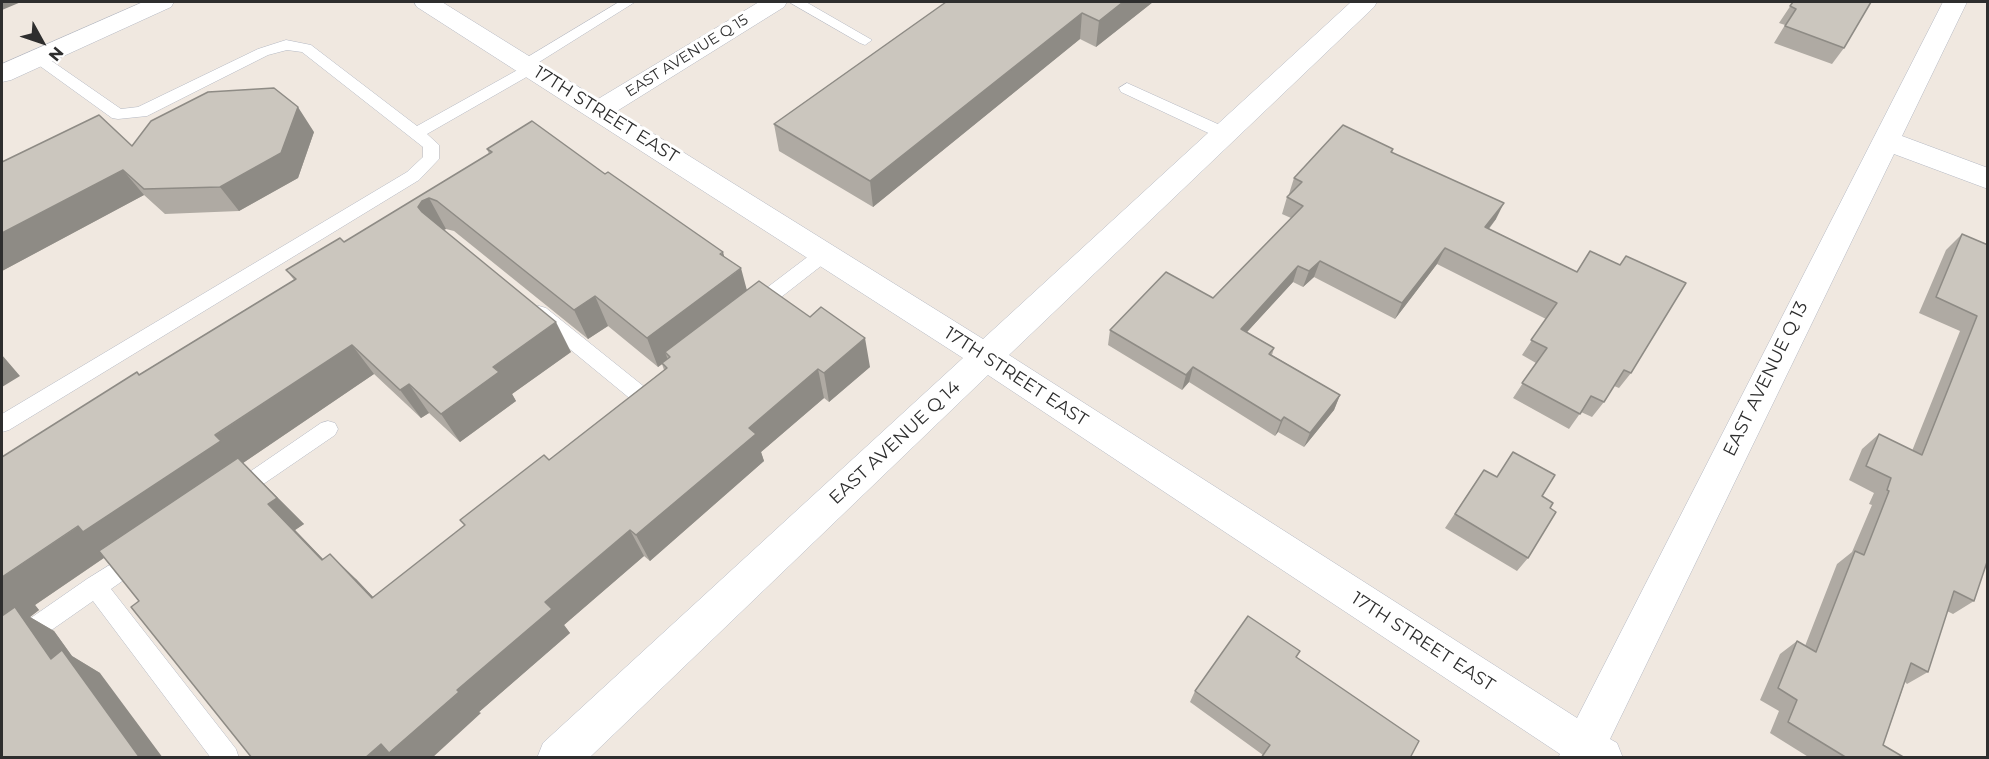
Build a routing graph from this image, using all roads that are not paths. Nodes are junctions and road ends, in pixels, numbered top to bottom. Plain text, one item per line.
1 (162, 2) edge
2 (426, 2) edge
3 (600, 2) edge
4 (628, 2) edge
5 (775, 2) edge
6 (796, 2) edge
7 (1365, 2) edge
8 (1955, 2) edge
9 (600, 19) junction
10 (865, 40) dead end
11 (38, 58) junction
12 (529, 66) junction
13 (2, 74) edge
14 (1127, 88) dead end
15 (599, 110) junction
16 (416, 134) junction
17 (1225, 134) junction
18 (1885, 140) junction
19 (1988, 179) edge
20 (824, 254) junction
21 (529, 305) edge
22 (741, 317) edge
23 (986, 357) junction
24 (658, 381) edge
25 (640, 395) junction
26 (622, 409) edge
27 (2, 424) edge
28 (328, 429) dead end
29 (221, 501) edge
30 (153, 547) edge
31 (95, 586) junction
32 (2, 651) edge
33 (1588, 754) edge
34 (227, 758) edge
35 (558, 758) edge

1 - 11 street
2 - 12 street, 17TH STREET EAST
3 - 9 lane
4 - 9 lane
5 - 15 street, EAST AVENUE Q 15
6 - 10 lane
7 - 17 street, EAST AVENUE Q 14
8 - 18 street, EAST AVENUE Q 13
9 - 12 lane
11 - 13 street
11 - 16 lane
12 - 15 street, 17TH STREET EAST
12 - 16 lane
14 - 17 lane
15 - 20 street, 17TH STREET EAST
16 - 27 lane
17 - 23 street, EAST AVENUE Q 14
18 - 19 street
18 - 33 street, EAST AVENUE Q 13
20 - 22 lane
20 - 23 street, 17TH STREET EAST
21 - 25 lane
23 - 33 street, 17TH STREET EAST
23 - 35 street, EAST AVENUE Q 14
24 - 25 lane
25 - 26 lane
28 - 29 lane
30 - 31 lane
31 - 32 lane
31 - 34 lane

